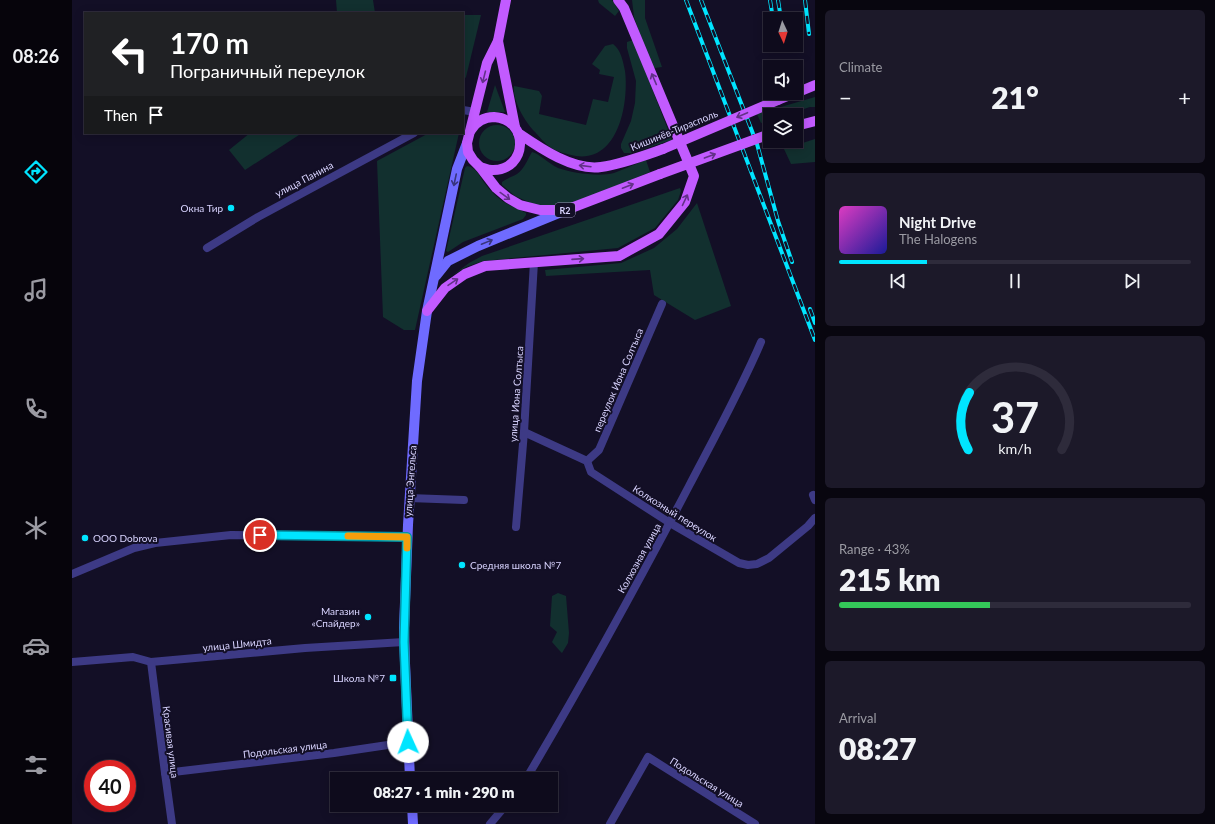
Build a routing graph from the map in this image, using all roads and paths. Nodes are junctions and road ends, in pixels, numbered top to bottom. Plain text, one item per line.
1 (506, 0) edge
2 (618, 0) edge
3 (498, 41) junction
4 (815, 85) edge
5 (803, 90) edge
6 (778, 100) edge
7 (464, 110) edge
8 (475, 112) junction
9 (815, 121) edge
10 (803, 124) edge
11 (516, 130) junction
12 (412, 134) edge
13 (763, 137) edge
14 (468, 138) junction
15 (480, 167) junction
16 (566, 210) junction
17 (207, 248) dead end
18 (534, 262) junction
19 (434, 280) junction
20 (662, 304) dead end
21 (427, 311) junction
22 (762, 342) dead end
23 (524, 432) junction
24 (587, 462) junction
25 (409, 498) junction
26 (464, 500) dead end
27 (815, 518) edge
28 (670, 523) junction
29 (516, 526) dead end
30 (407, 537) junction
31 (72, 574) edge
32 (404, 642) junction
33 (72, 662) edge
34 (151, 662) junction
35 (408, 742) junction
36 (410, 772) edge
37 (530, 772) edge
38 (164, 774) junction
39 (412, 812) edge
40 (500, 812) edge
41 (172, 824) edge
42 (413, 824) edge
43 (490, 824) edge
44 (610, 824) edge
45 (755, 824) edge

1 - 3 main road
18 -> 2 main road
3 -> 8 main road
3 - 11 main road
4 - 5 main road, Кишинёв-Тирасполь
6 -> 11 main road, Кишинёв-Тирасполь, bridge
7 - 8 street
8 - 14 main road
9 - 10 main road
11 - 14 main road
11 - 15 main road
12 - 17 street, улица Панина
16 -> 13 main road, R2, bridge
14 - 15 main road, R2
14 -> 19 street, улица Энгельса
15 -> 16 main road, R2
19 -> 16 street
21 -> 18 main road
18 - 23 street, улица Иона Солтыса
19 - 21 street, улица Энгельса
20 - 24 street, переулок Иона Солтыса
21 - 25 street, улица Энгельса
22 - 28 street, Колхозная улица
23 - 24 street, Колхозный переулок
23 - 29 street, улица Иона Солтыса
24 - 28 street, Колхозный переулок
25 - 26 street
25 - 30 street, улица Энгельса
27 - 28 street, Колхозный переулок
28 - 37 street, Колхозная улица
30 - 31 street
30 - 32 street, улица Энгельса
32 - 34 street, улица Шмидта
32 - 35 street, улица Энгельса
33 - 34 street, улица Шмидта
34 - 38 street, Красивая улица
35 - 36 street, улица Энгельса
35 - 38 street, Подольская улица
38 - 41 street, Красивая улица
39 - 42 street
40 - 43 street
44 - 45 street, Подольская улица

